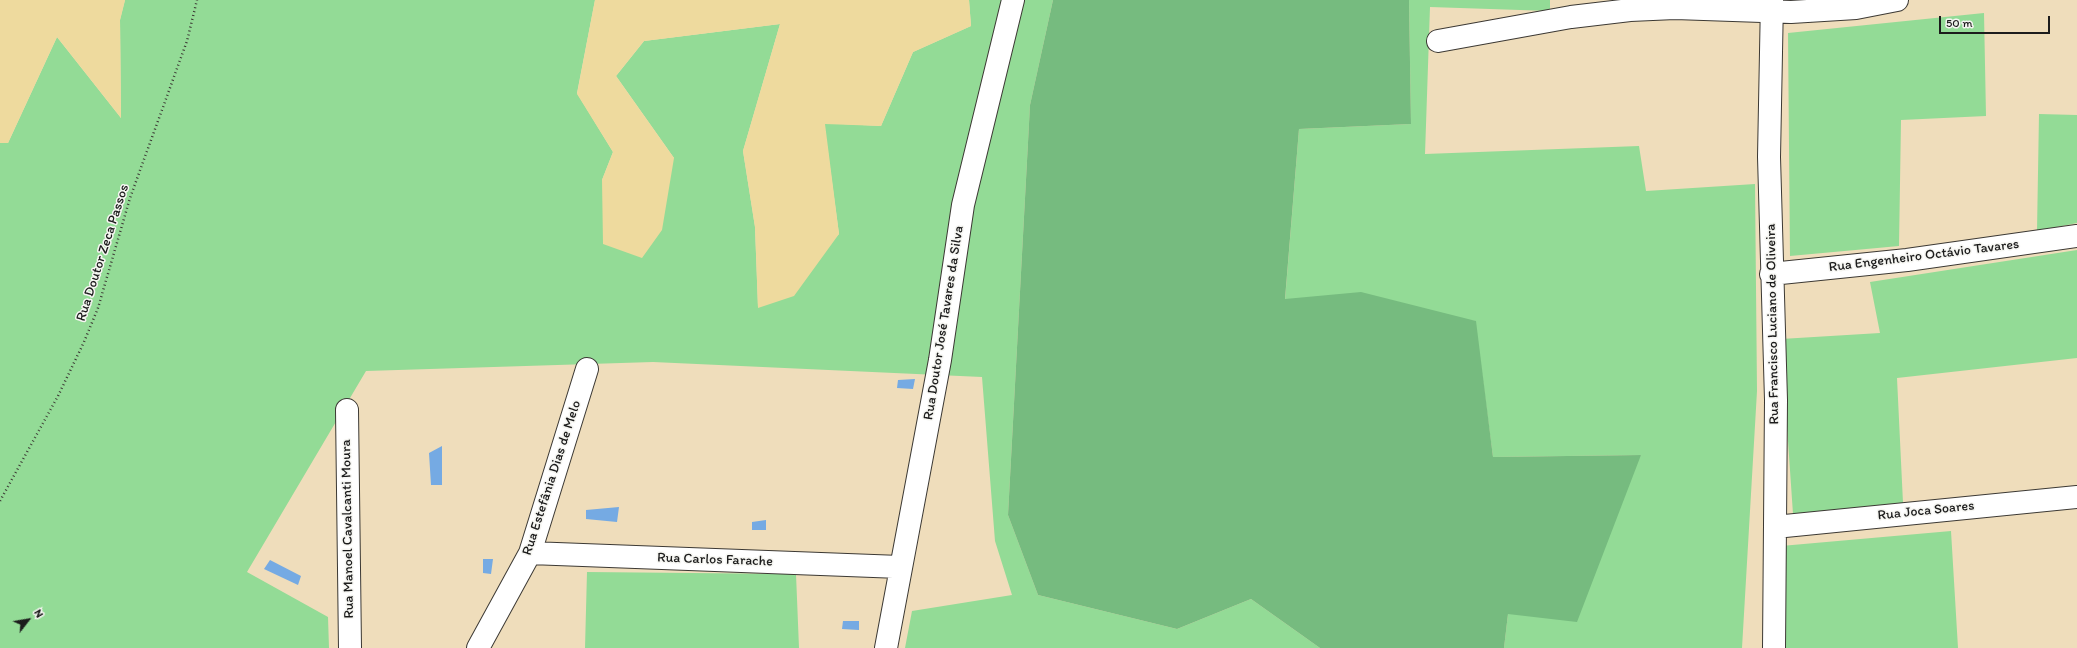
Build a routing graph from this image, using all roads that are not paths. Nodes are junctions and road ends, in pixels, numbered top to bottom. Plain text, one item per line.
1 (1013, 0) edge
2 (1897, 0) edge
3 (1771, 5) edge
4 (1438, 41) dead end
5 (2077, 236) edge
6 (1771, 274) junction
7 (587, 369) dead end
8 (347, 410) dead end
9 (2077, 496) edge
10 (1775, 526) junction
11 (530, 553) junction
12 (900, 567) junction
13 (350, 648) edge
14 (478, 648) edge
15 (886, 648) edge
16 (1774, 648) edge

1 - 12 street, Rua Doutor José Tavares da Silva
2 - 3 street
3 - 4 street
3 - 6 street, Rua Francisco Luciano de Oliveira
5 - 6 street, Rua Engenheiro Octávio Tavares
6 - 10 street, Rua Francisco Luciano de Oliveira
7 - 11 street, Rua Estefânia Dias de Melo
8 - 13 street, Rua Manoel Cavalcanti Moura
9 - 10 street, Rua Joca Soares
10 - 16 street, Rua Francisco Luciano de Oliveira
11 - 12 street, Rua Carlos Farache
11 - 14 street, Rua Estefânia Dias de Melo
12 - 15 street, Rua Doutor José Tavares da Silva

